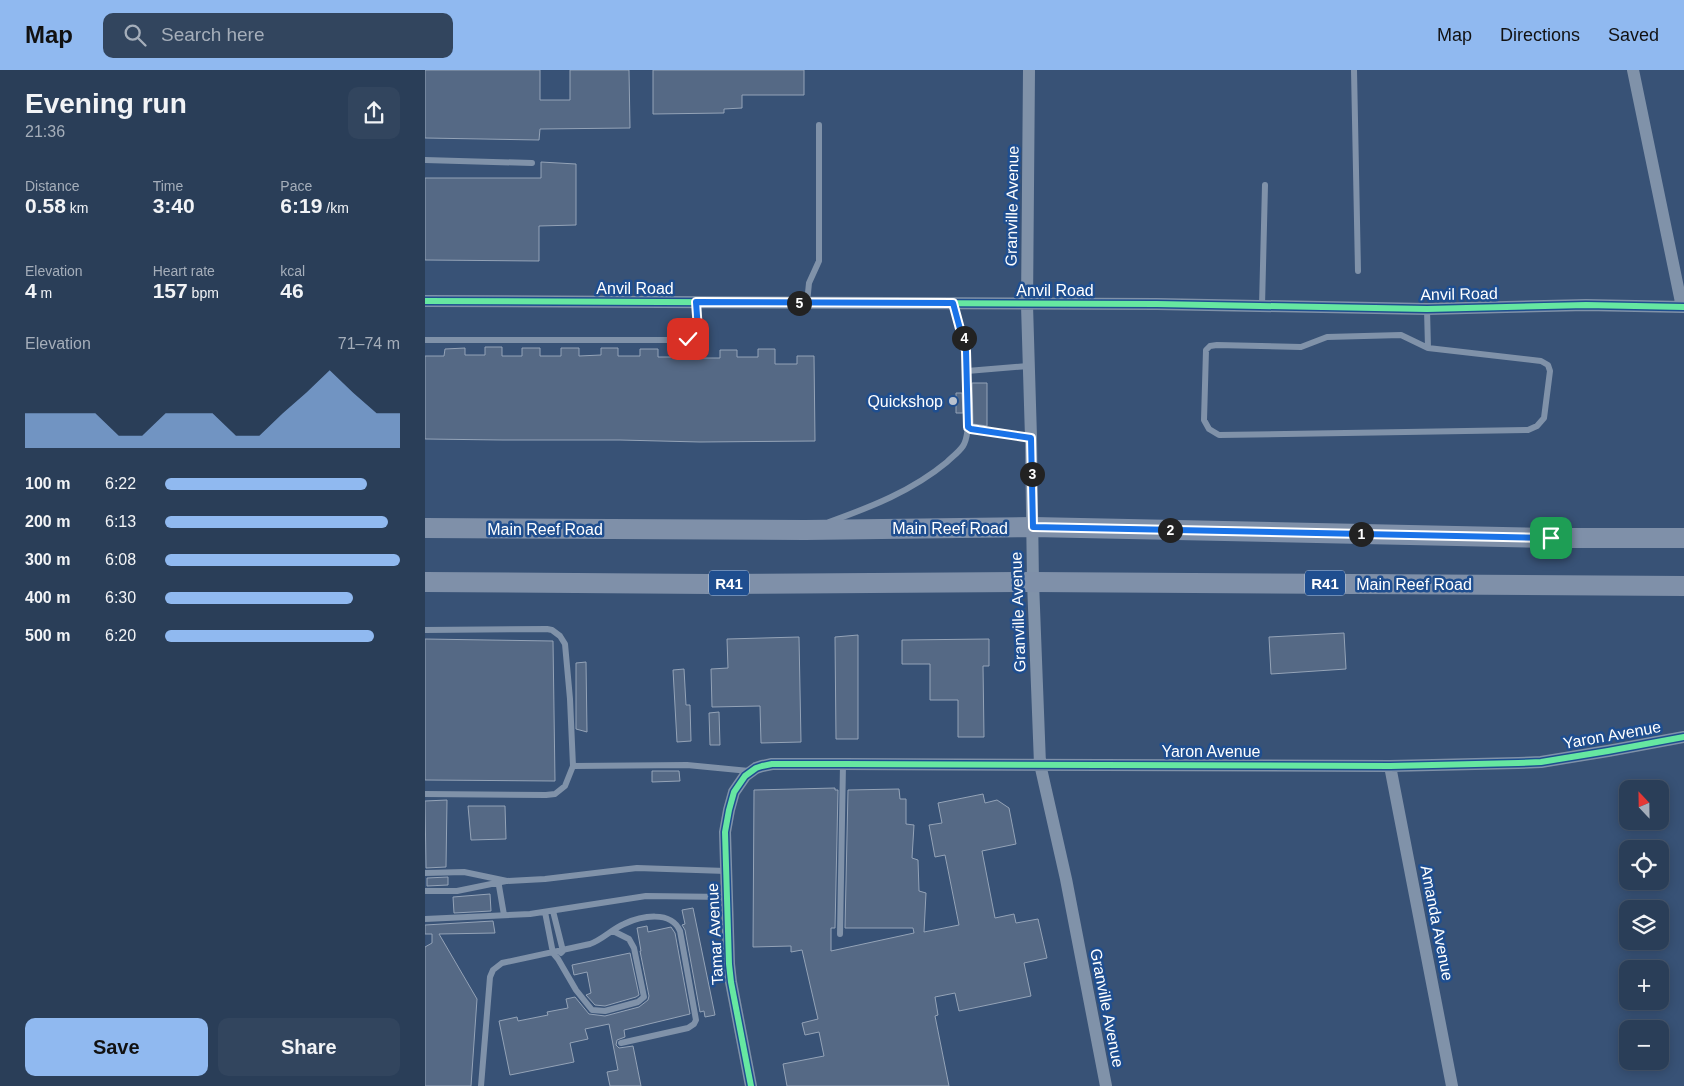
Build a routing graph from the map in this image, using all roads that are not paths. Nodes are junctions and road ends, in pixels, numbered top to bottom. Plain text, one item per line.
1 (1029, 70) edge
2 (1354, 70) edge
3 (1633, 70) edge
4 (819, 125) dead end
5 (425, 160) edge
6 (532, 163) dead end
7 (1265, 185) dead end
8 (1358, 270) dead end
9 (425, 302) edge
10 (696, 302) junction
11 (807, 303) junction
12 (953, 303) junction
13 (1027, 304) junction
14 (1263, 306) junction
15 (1683, 307) edge
16 (1427, 309) junction
17 (425, 340) edge
18 (1428, 348) junction
19 (1028, 366) junction
20 (967, 371) junction
21 (968, 427) junction
22 (1031, 438) junction
23 (1033, 527) junction
24 (425, 528) edge
25 (805, 530) junction
26 (1684, 538) edge
27 (425, 582) edge
28 (1033, 582) junction
29 (1684, 586) edge
30 (425, 630) edge
31 (1684, 736) edge
32 (843, 764) junction
33 (1040, 764) junction
34 (573, 766) junction
35 (1389, 766) junction
36 (751, 771) junction
37 (741, 781) joint
38 (425, 794) edge
39 (726, 871) junction
40 (425, 872) edge
41 (499, 881) junction
42 (425, 891) edge
43 (726, 897) junction
44 (553, 911) junction
45 (545, 912) junction
46 (504, 915) junction
47 (425, 919) edge
48 (613, 931) junction
49 (840, 934) dead end
50 (563, 950) junction
51 (553, 953) junction
52 (558, 959) junction
53 (621, 1043) dead end
54 (481, 1086) edge
55 (751, 1086) edge
56 (1106, 1086) edge
57 (1452, 1086) edge

1 - 13 street, Granville Avenue
2 - 8 lane
3 - 15 street
4 - 11 lane
5 - 6 lane
7 - 14 lane
9 - 10 street, Anvil Road
10 - 11 street, Anvil Road
10 - 17 lane
11 - 12 street, Anvil Road
12 - 13 street, Anvil Road
12 - 20 lane
13 - 14 street, Anvil Road
13 - 19 street, Granville Avenue
14 - 16 street, Anvil Road
15 - 16 street, Anvil Road
16 - 18 lane
18 - 18 lane
19 - 20 lane
19 - 22 street, Granville Avenue
20 - 21 lane
21 - 22 lane
21 - 25 lane
22 - 23 street, Granville Avenue
23 - 25 main road, Main Reef Road
23 - 26 main road, Main Reef Road
23 - 28 street, Granville Avenue
24 - 25 main road, Main Reef Road
27 - 28 main road, Main Reef Road / R41
28 - 29 main road, Main Reef Road / R41
28 - 33 street, Granville Avenue
30 - 34 lane
31 - 35 street, Yaron Avenue
32 - 33 street, Yaron Avenue
32 - 36 street, Yaron Avenue
32 - 49 lane
33 - 35 street, Yaron Avenue
33 - 56 street, Granville Avenue
34 - 36 lane
34 - 38 lane
35 - 57 street, Amanda Avenue
36 - 37 street, Yaron Avenue
37 - 39 street, Tamar Avenue
39 - 41 lane
39 - 43 street, Tamar Avenue
40 - 41 lane
41 - 42 lane
41 - 46 lane
43 - 44 lane
43 - 55 street, Tamar Avenue
44 - 45 lane
44 - 50 lane
45 - 46 lane
45 - 51 lane
46 - 47 lane
48 - 50 lane
48 - 52 lane
48 - 53 lane
50 - 51 lane
50 - 52 lane
51 - 52 lane
51 - 54 lane

